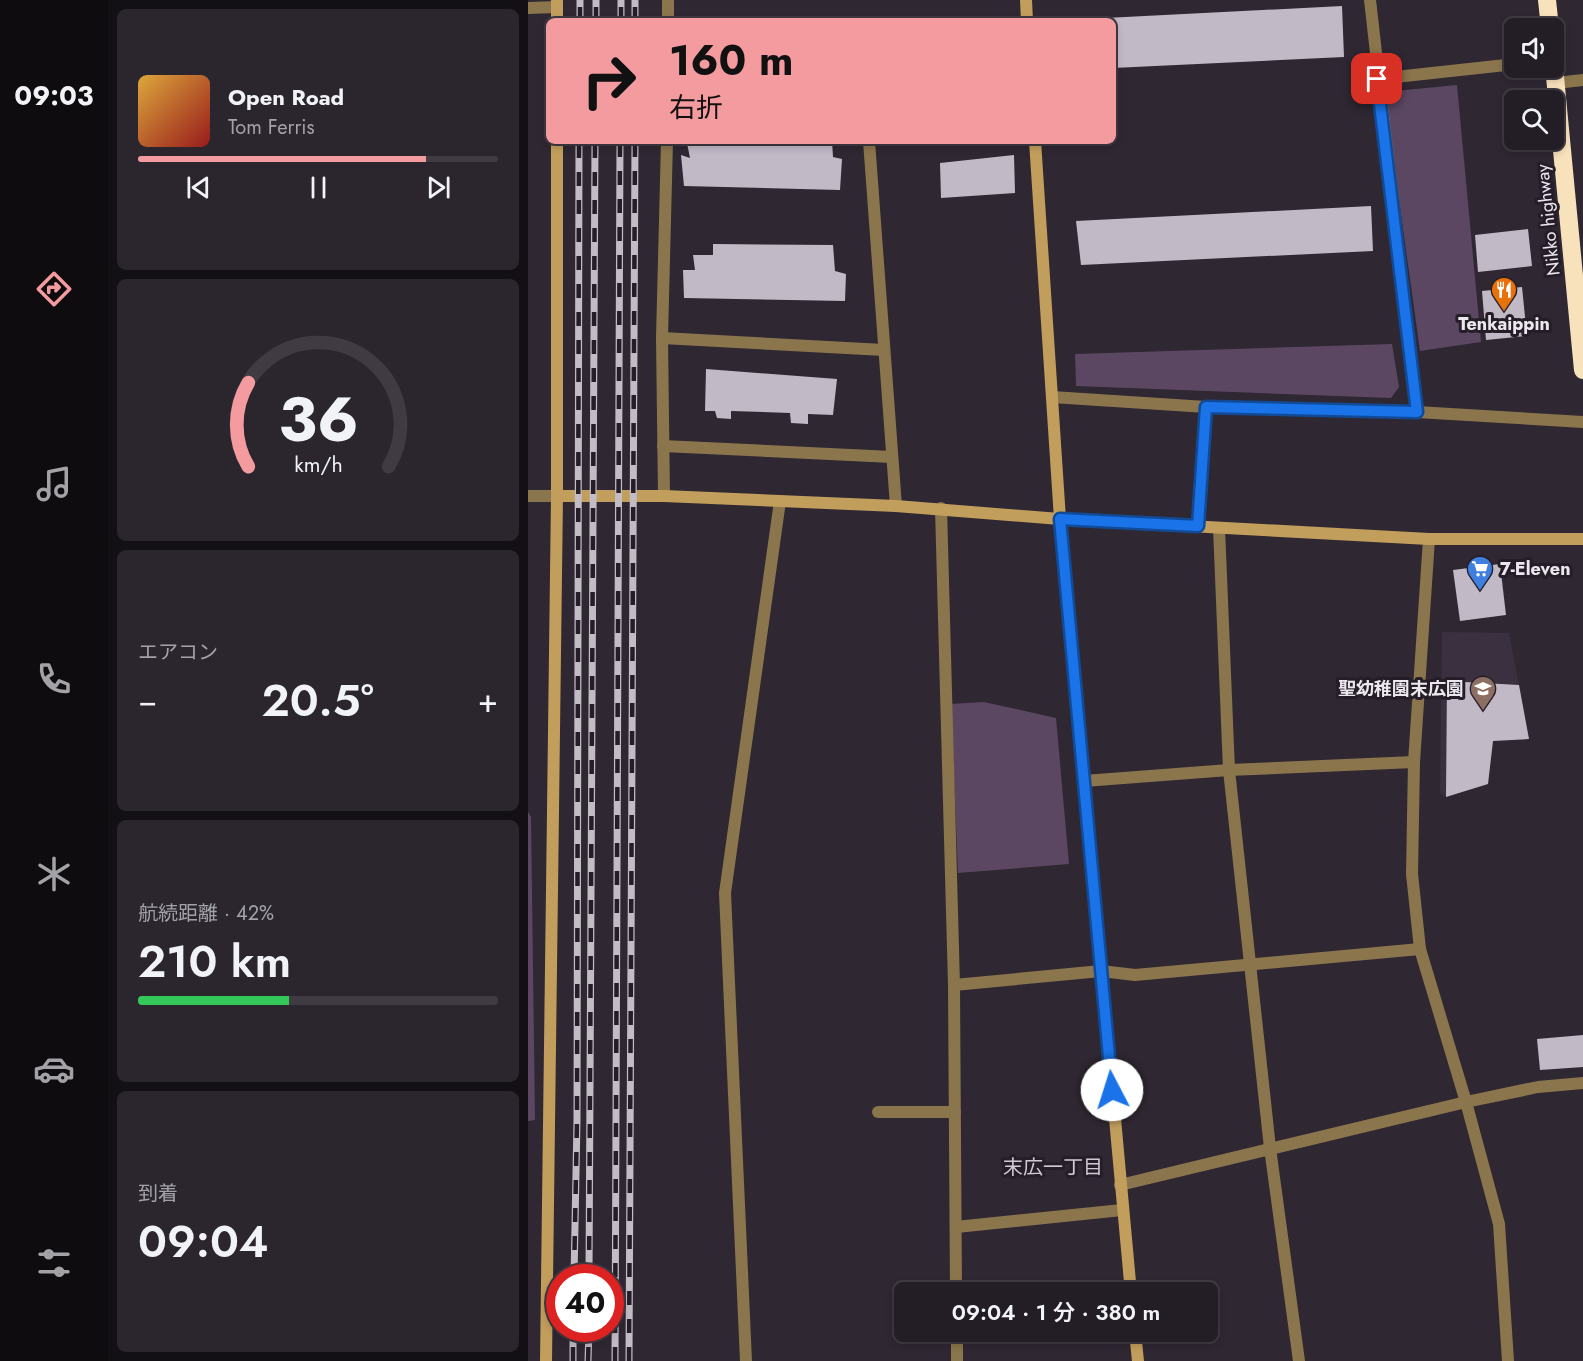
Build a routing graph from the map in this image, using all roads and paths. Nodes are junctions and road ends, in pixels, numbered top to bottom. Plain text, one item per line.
1 (668, 0) edge
2 (1026, 0) edge
3 (1370, 0) edge
4 (1547, 0) edge
5 (557, 4) edge
6 (528, 8) edge
7 (668, 18) edge
8 (1027, 18) edge
9 (1549, 18) edge
10 (1504, 65) edge
11 (1564, 77) edge
12 (1555, 78) edge
13 (1377, 79) junction
14 (1583, 80) edge
15 (557, 144) edge
16 (667, 144) edge
17 (869, 144) edge
18 (1035, 144) edge
19 (1581, 308) edge
20 (662, 338) junction
21 (884, 350) junction
22 (1583, 370) edge
23 (1052, 397) junction
24 (1206, 407) junction
25 (1417, 412) junction
26 (1583, 422) edge
27 (663, 446) junction
28 (892, 457) junction
29 (528, 496) edge
30 (557, 496) junction
31 (664, 496) junction
32 (780, 501) junction
33 (896, 506) junction
34 (941, 508) junction
35 (1060, 519) junction
36 (1198, 526) junction
37 (1219, 528) junction
38 (1429, 539) junction
39 (1583, 539) edge
40 (1414, 762) junction
41 (1229, 770) junction
42 (1084, 781) junction
43 (1420, 949) junction
44 (1251, 965) junction
45 (1101, 972) junction
46 (954, 985) junction
47 (1583, 1083) edge
48 (1466, 1102) junction
49 (878, 1112) dead end
50 (955, 1112) junction
51 (1270, 1148) junction
52 (1120, 1185) junction
53 (1122, 1210) junction
54 (956, 1227) junction
55 (956, 1282) edge
56 (1130, 1282) edge
57 (957, 1342) edge
58 (1136, 1342) edge
59 (546, 1361) edge
60 (746, 1361) edge
61 (957, 1361) edge
62 (1138, 1361) edge
63 (1299, 1361) edge
64 (1508, 1361) edge

1 - 7 street
2 - 8 street
3 - 13 street
4 - 9 highway
5 - 6 street
10 - 13 street
11 - 14 street
12 - 19 highway, Nikko highway
13 - 25 street
15 - 30 street
16 - 20 street
17 - 21 street
18 - 23 street
19 - 22 highway, Nikko highway
20 - 21 street
20 - 27 street
21 - 28 street
23 - 24 street
23 - 35 street
24 - 25 street
24 - 36 street
25 - 26 street
27 - 28 street
27 - 31 street
28 - 33 street
29 - 30 street
30 - 31 street
30 - 59 street
31 - 32 street
32 - 33 street
32 - 60 street
33 - 34 street
34 - 35 street
34 - 46 street
35 - 36 street
35 - 42 street
36 - 37 street
37 - 38 street
37 - 41 street
38 - 39 street
38 - 40 street
40 - 41 street
40 - 43 street
41 - 42 street
41 - 44 street
42 - 45 street
43 - 44 street
43 - 48 street
44 - 45 street
44 - 51 street
45 - 46 street
45 - 52 street
46 - 50 street
47 - 48 street
48 - 51 street
48 - 64 street
49 - 50 street
50 - 54 street
51 - 52 street
51 - 63 street
52 - 53 street
53 - 54 street
53 - 56 street
54 - 55 street
57 - 61 street
58 - 62 street

